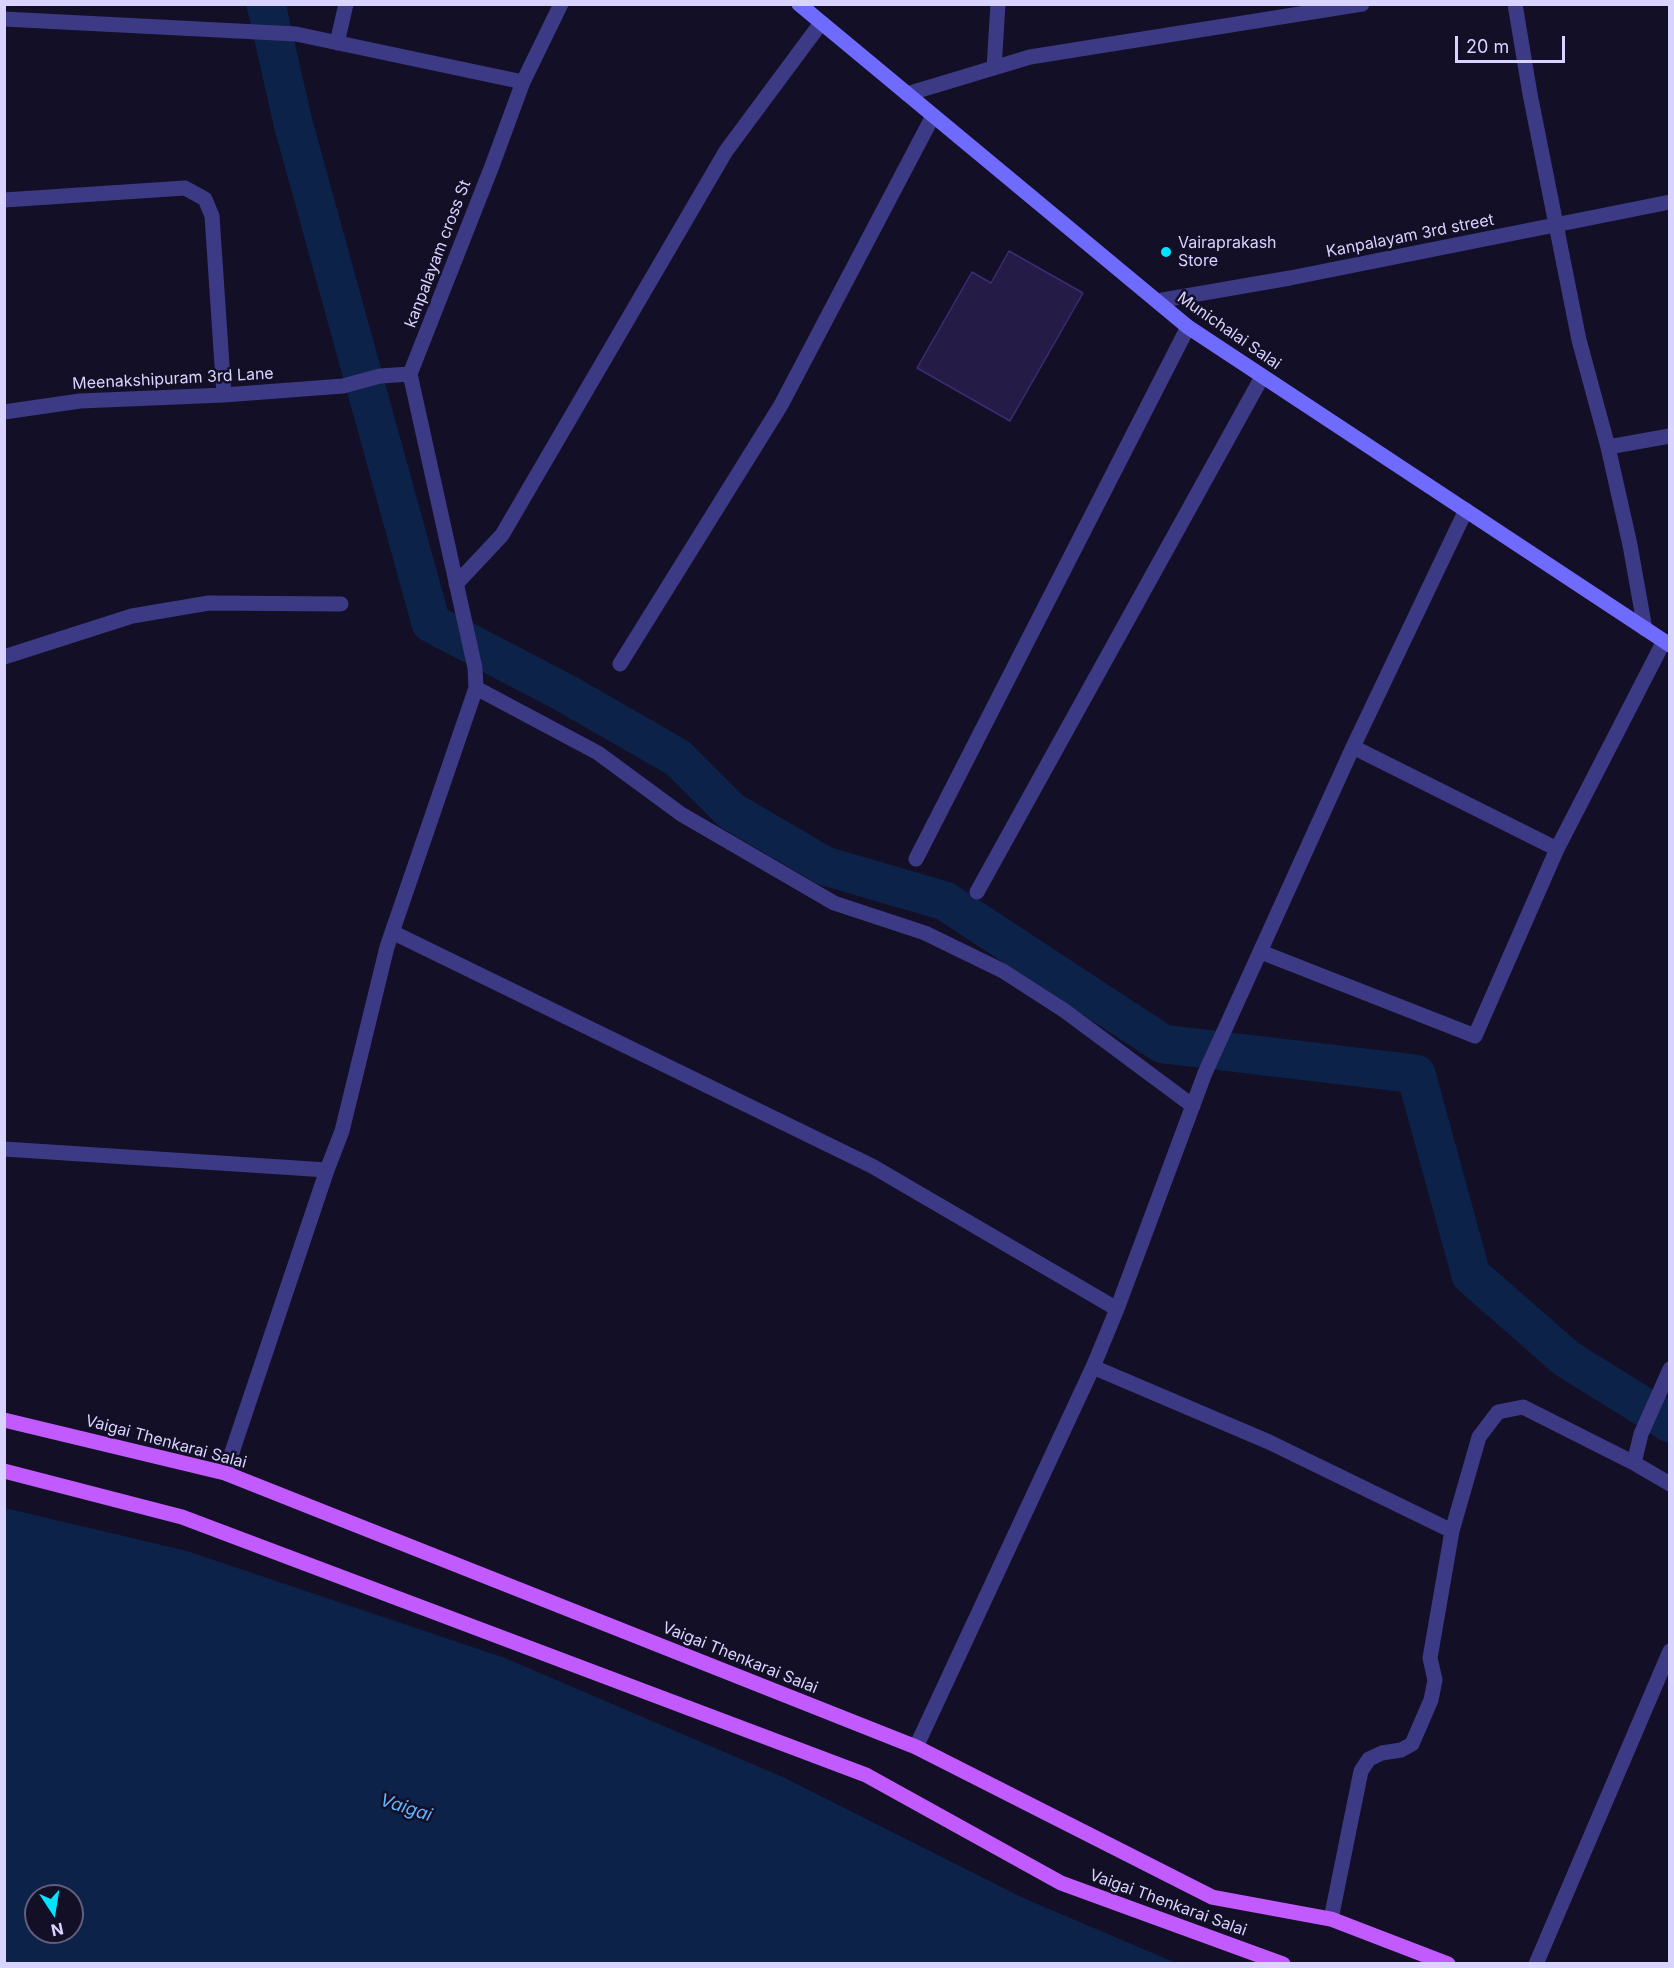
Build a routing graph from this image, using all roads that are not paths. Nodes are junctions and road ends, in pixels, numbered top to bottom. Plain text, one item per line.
1 (346, 4) edge
2 (561, 4) edge
3 (799, 4) edge
4 (998, 4) edge
5 (1362, 4) edge
6 (1515, 4) edge
7 (4, 19) edge
8 (821, 23) junction
9 (337, 43) junction
10 (994, 68) junction
11 (523, 82) junction
12 (907, 94) junction
13 (933, 116) junction
14 (4, 200) edge
15 (1670, 202) edge
16 (1556, 225) junction
17 (1157, 302) junction
18 (1188, 327) junction
19 (410, 374) junction
20 (1263, 377) junction
21 (224, 395) junction
22 (4, 412) edge
23 (1670, 436) edge
24 (1608, 447) junction
25 (1466, 510) junction
26 (456, 584) junction
27 (341, 604) dead end
28 (1645, 629) junction
29 (1667, 643) edge
30 (4, 657) edge
31 (620, 664) dead end
32 (476, 688) junction
33 (1353, 747) junction
34 (1557, 849) junction
35 (916, 860) dead end
36 (977, 892) dead end
37 (392, 932) junction
38 (1261, 952) junction
39 (1193, 1106) junction
40 (4, 1149) edge
41 (327, 1170) junction
42 (1118, 1309) junction
43 (1093, 1367) junction
44 (1670, 1369) edge
45 (4, 1420) edge
46 (1634, 1463) junction
47 (4, 1471) edge
48 (225, 1473) junction
49 (1670, 1484) edge
50 (1452, 1531) junction
51 (1670, 1651) edge
52 (915, 1748) junction
53 (1331, 1919) junction
54 (1283, 1964) edge
55 (1448, 1964) edge
56 (1536, 1964) edge

1 - 9 street
2 - 11 street, kanpalayam cross St
3 - 8 main road, Munichalai Salai
4 - 10 street
5 - 10 street
6 - 16 street
7 - 9 street
8 - 12 main road, Munichalai Salai
8 - 26 street
9 - 11 street
10 - 12 street
11 - 19 street, kanpalayam cross St
12 - 13 main road, Munichalai Salai
13 - 17 main road, Munichalai Salai
13 - 31 street
14 - 21 street
15 - 16 street, Kanpalayam 3rd street
16 - 17 street, Kanpalayam 3rd street
16 - 24 street
17 - 18 main road, Munichalai Salai
18 - 20 main road, Munichalai Salai
18 - 35 street
19 - 21 street, Meenakshipuram 3rd Lane
19 - 26 street
20 - 25 main road, Munichalai Salai
20 - 36 street
21 - 22 street, Meenakshipuram 3rd Lane
23 - 24 street
24 - 28 street
25 - 28 main road, Munichalai Salai
25 - 33 street
26 - 32 street
27 - 30 street
28 - 29 main road, Munichalai Salai
29 - 34 street
32 - 37 street
32 - 39 street
33 - 34 street
33 - 38 street
34 - 38 street
37 - 41 street
37 - 42 street
38 - 39 street
39 - 42 street
40 - 41 street
41 - 48 street
42 - 43 street
43 - 50 street
43 - 52 street
44 - 46 street
45 - 48 main road, Vaigai Thenkarai Salai
46 - 49 street
46 - 50 street
47 - 54 main road, Vaigai Thenkarai Salai
48 - 52 main road, Vaigai Thenkarai Salai
50 - 53 street
51 - 56 street
52 - 53 main road, Vaigai Thenkarai Salai
53 - 55 main road, Vaigai Thenkarai Salai

